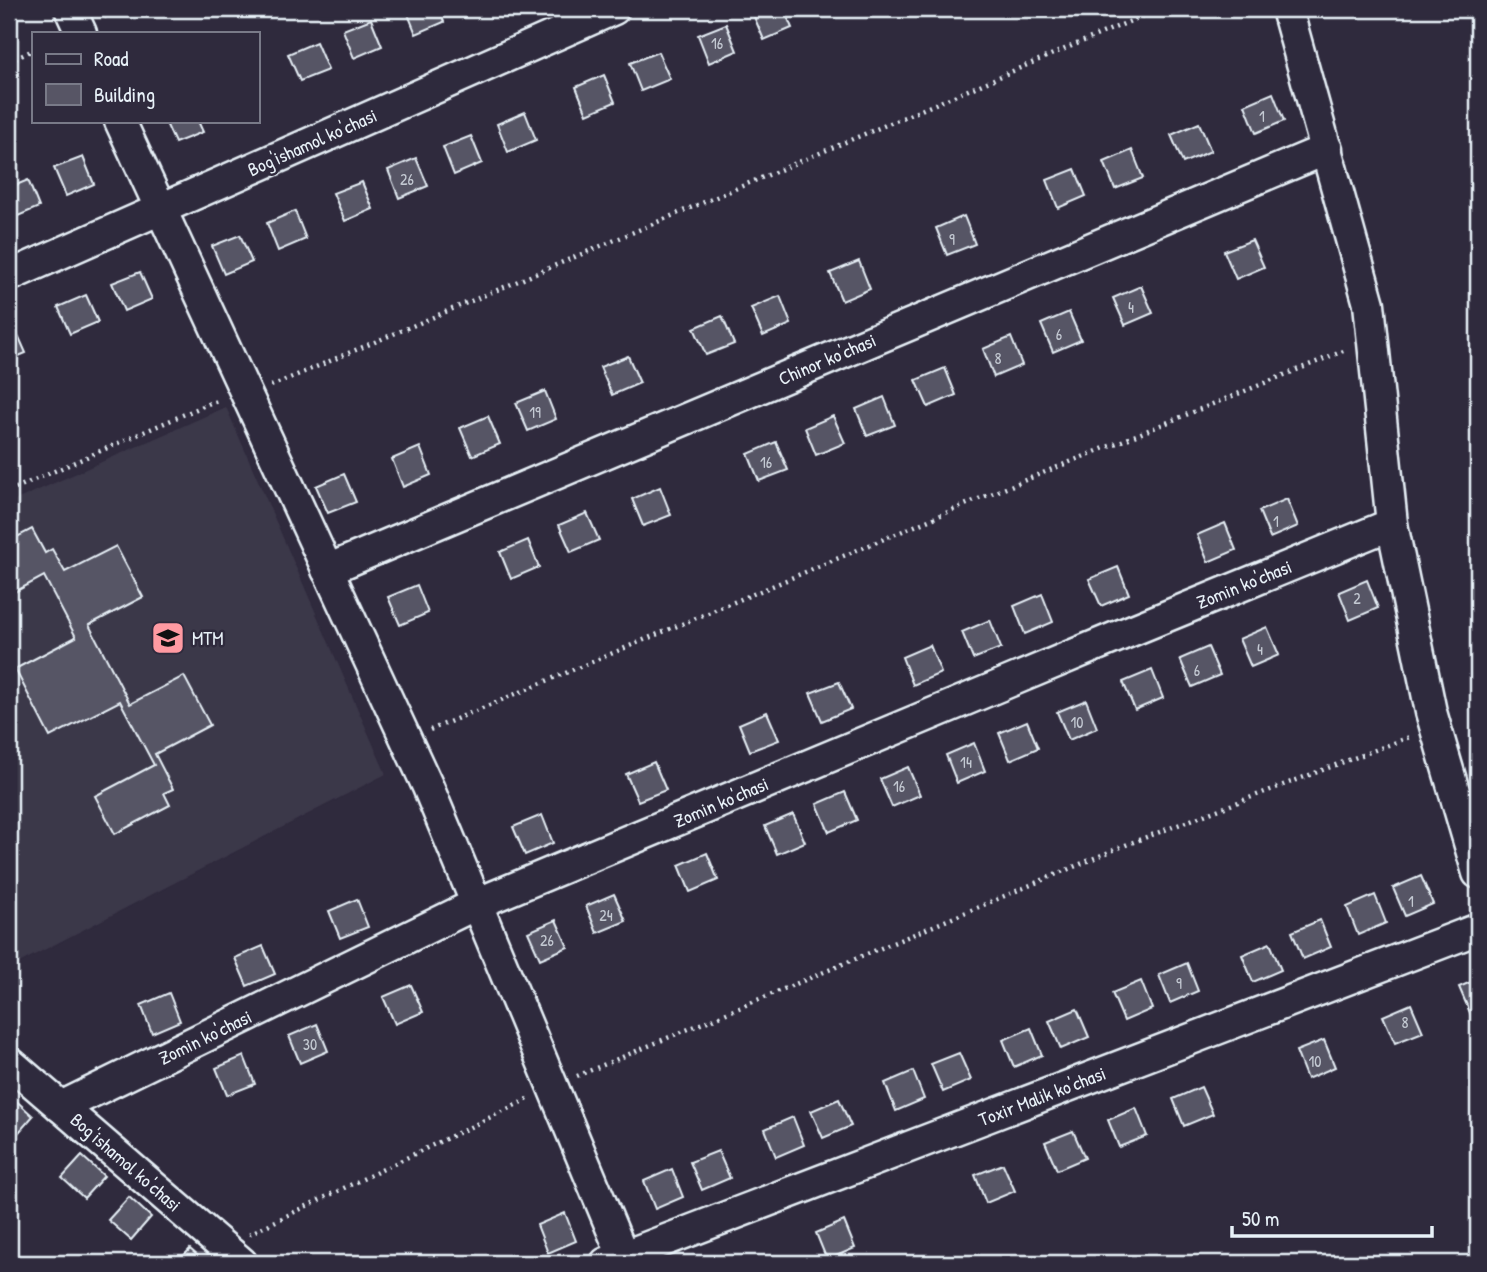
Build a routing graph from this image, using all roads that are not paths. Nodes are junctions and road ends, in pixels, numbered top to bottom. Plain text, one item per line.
1 (70, 9) edge
2 (614, 9) edge
3 (1287, 9) edge
4 (81, 32) edge
5 (120, 122) edge
6 (1327, 149) junction
7 (160, 209) junction
8 (9, 276) edge
9 (1392, 524) junction
10 (327, 570) junction
11 (1478, 873) edge
12 (477, 904) junction
13 (1478, 929) edge
14 (9, 1062) edge
15 (61, 1107) junction
16 (233, 1255) edge
17 (618, 1261) edge

1 - 4 street
2 - 7 street, Bog'ishamol ko'chasi
3 - 6 street
5 - 7 street
6 - 9 street
6 - 10 street, Chinor ko'chasi
7 - 8 street, Bog'ishamol ko'chasi
7 - 10 street
9 - 11 street
9 - 12 street, Zomin ko'chasi
10 - 12 street
12 - 15 street, Zomin ko'chasi
12 - 17 street
13 - 17 street, Toxir Malik ko'chasi
14 - 15 street, Bog'ishamol ko'chasi
15 - 16 street, Bog'ishamol ko'chasi

